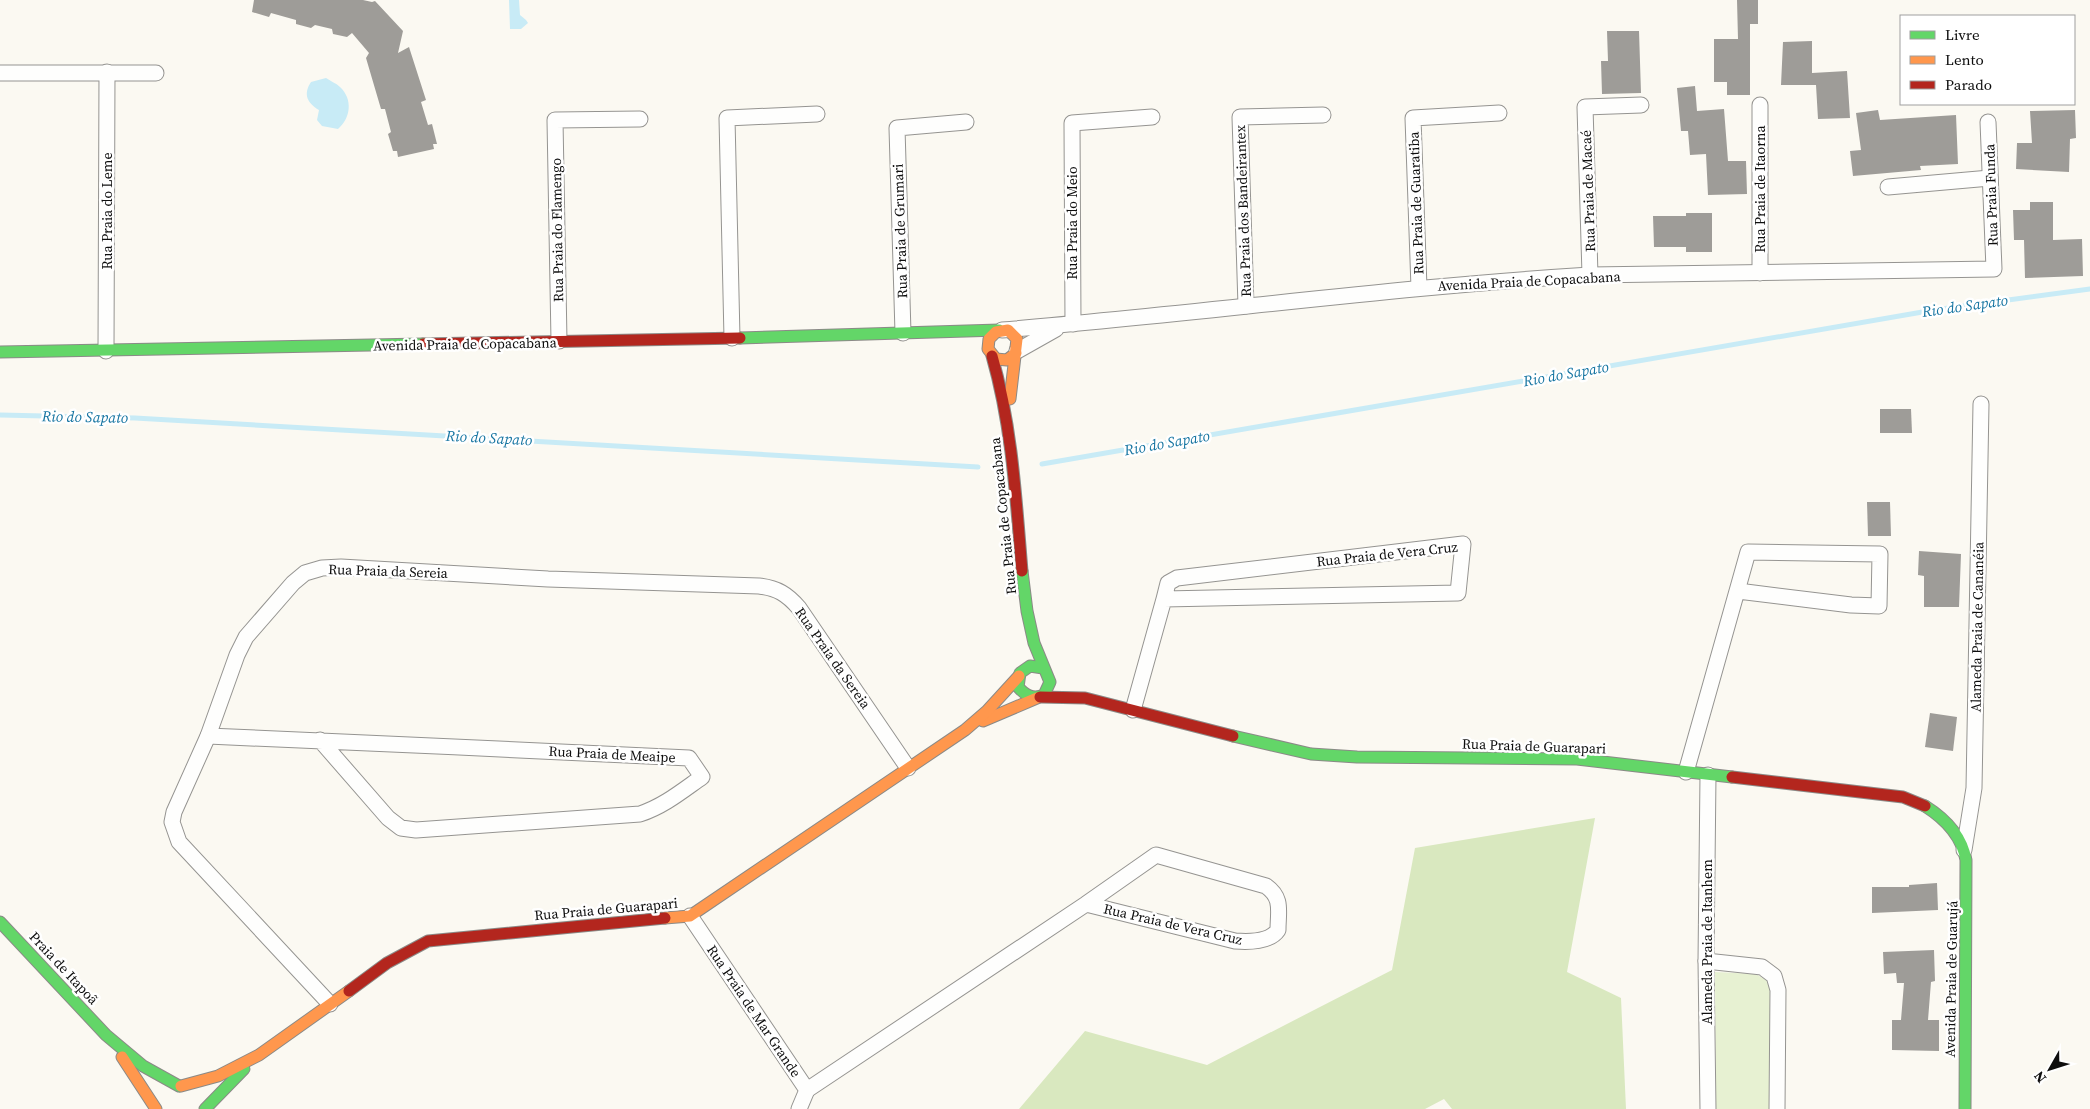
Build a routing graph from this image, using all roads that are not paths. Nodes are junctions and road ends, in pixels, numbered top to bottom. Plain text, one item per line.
1 (107, 72) junction
2 (156, 73) dead end
3 (0, 74) edge
4 (1641, 105) dead end
5 (1760, 105) dead end
6 (1499, 113) dead end
7 (817, 114) dead end
8 (1323, 115) dead end
9 (1152, 117) dead end
10 (640, 119) dead end
11 (966, 122) dead end
12 (1988, 122) dead end
13 (1990, 178) junction
14 (1888, 187) dead end
15 (1994, 269) joint
16 (1760, 273) junction
17 (1590, 276) junction
18 (1419, 288) junction
19 (1246, 306) junction
20 (1070, 324) junction
21 (1001, 330) junction
22 (931, 332) junction
23 (902, 334) junction
24 (732, 338) junction
25 (559, 341) junction
26 (960, 342) dead end
27 (973, 346) dead end
28 (106, 351) junction
29 (0, 352) edge
30 (1017, 352) junction
31 (991, 355) junction
32 (1981, 404) dead end
33 (1008, 419) junction
34 (1738, 591) junction
35 (1164, 599) junction
36 (1027, 610) junction
37 (1045, 670) junction
38 (1019, 675) junction
39 (1038, 697) junction
40 (1085, 698) junction
41 (1133, 710) junction
42 (965, 730) junction
43 (208, 736) junction
44 (320, 740) junction
45 (908, 768) junction
46 (1686, 772) junction
47 (1708, 775) junction
48 (1964, 850) junction
49 (1086, 904) junction
50 (690, 916) junction
51 (0, 922) edge
52 (1706, 961) junction
53 (330, 1004) junction
54 (106, 1035) junction
55 (259, 1055) junction
56 (180, 1086) junction
57 (807, 1090) junction
58 (160, 1102) edge
59 (200, 1103) edge
60 (799, 1109) edge
61 (1708, 1109) edge
62 (1777, 1109) edge
63 (1965, 1109) edge

1 - 2 street
1 - 3 street
1 - 28 street, Rua Praia do Leme
4 - 17 street, Rua Praia de Macaé
5 - 16 street, Rua Praia de Itaorna
6 - 18 street, Rua Praia de Guaratiba
7 - 24 street
8 - 19 street, Rua Praia dos Bandeirantex
9 - 20 street, Rua Praia do Meio
10 - 25 street, Rua Praia do Flamengo
11 - 23 street, Rua Praia de Grumari
12 - 13 street, Rua Praia Funda
13 - 14 street
13 - 15 street, Rua Praia Funda
15 - 16 street, Avenida Praia de Copacabana
16 - 17 street, Avenida Praia de Copacabana
17 - 18 street, Avenida Praia de Copacabana
18 - 19 street, Avenida Praia de Copacabana
19 - 20 street, Avenida Praia de Copacabana
20 - 21 street, Avenida Praia de Copacabana
20 - 30 street, Avenida Praia de Copacabana
21 - 22 street, Avenida Praia de Copacabana
21 - 30 street
21 - 31 street
22 - 23 street, Avenida Praia de Copacabana
22 - 26 street, Avenida Praia de Copacabana
23 - 24 street, Avenida Praia de Copacabana
24 - 25 street, Avenida Praia de Copacabana
25 - 28 street, Avenida Praia de Copacabana
27 - 31 street
28 - 29 street, Avenida Praia de Copacabana
30 - 31 street
30 - 33 street, Rua Praia de Copacabana
31 - 33 street, Rua Praia de Copacabana
32 - 48 street, Alameda Praia de Cananéia
33 - 36 street, Rua Praia de Copacabana
34 - 34 street
34 - 46 street
35 - 35 street, Rua Praia de Vera Cruz
35 - 41 street, Rua Praia de Vera Cruz
36 - 37 street, Rua Praia de Copacabana
36 - 38 street, Rua Praia de Copacabana
37 - 38 street
37 - 39 street
37 - 40 street, Rua Praia de Guarapari
38 - 39 street
38 - 42 street, Rua Praia de Guarapari
39 - 40 street, Rua Praia de Guarapari
39 - 42 street, Rua Praia de Guarapari
40 - 41 street, Rua Praia de Guarapari
41 - 46 street, Rua Praia de Guarapari
42 - 45 street, Rua Praia de Guarapari
43 - 44 street, Rua Praia de Meaipe
43 - 45 street, Rua Praia da Sereia
43 - 53 street, Rua Praia da Sereia
44 - 44 street, Rua Praia de Meaipe
45 - 50 street, Rua Praia de Guarapari
46 - 47 street, Rua Praia de Guarapari
47 - 48 street, Rua Praia de Guarapari
47 - 52 street, Alameda Praia de Itanhem
48 - 63 street, Avenida Praia de Guarujá
49 - 49 street, Rua Praia de Vera Cruz
49 - 57 street, Rua Praia de Vera Cruz
50 - 53 street, Rua Praia de Guarapari
50 - 57 street, Rua Praia de Mar Grande
51 - 54 street, Praia de Itapoã
52 - 61 street, Alameda Praia de Itanhem
52 - 62 street
53 - 55 street, Rua Praia de Guarapari
54 - 56 street, Praia de Itapoã
54 - 58 street, Praia de Itapoã
55 - 56 street, Rua Praia de Guarapari
55 - 59 street, Rua Praia de Guarapari
56 - 58 street, Rua Praia de Guarapari
56 - 59 street, Praia de Itapoã
57 - 60 street, Rua Praia de Mar Grande

